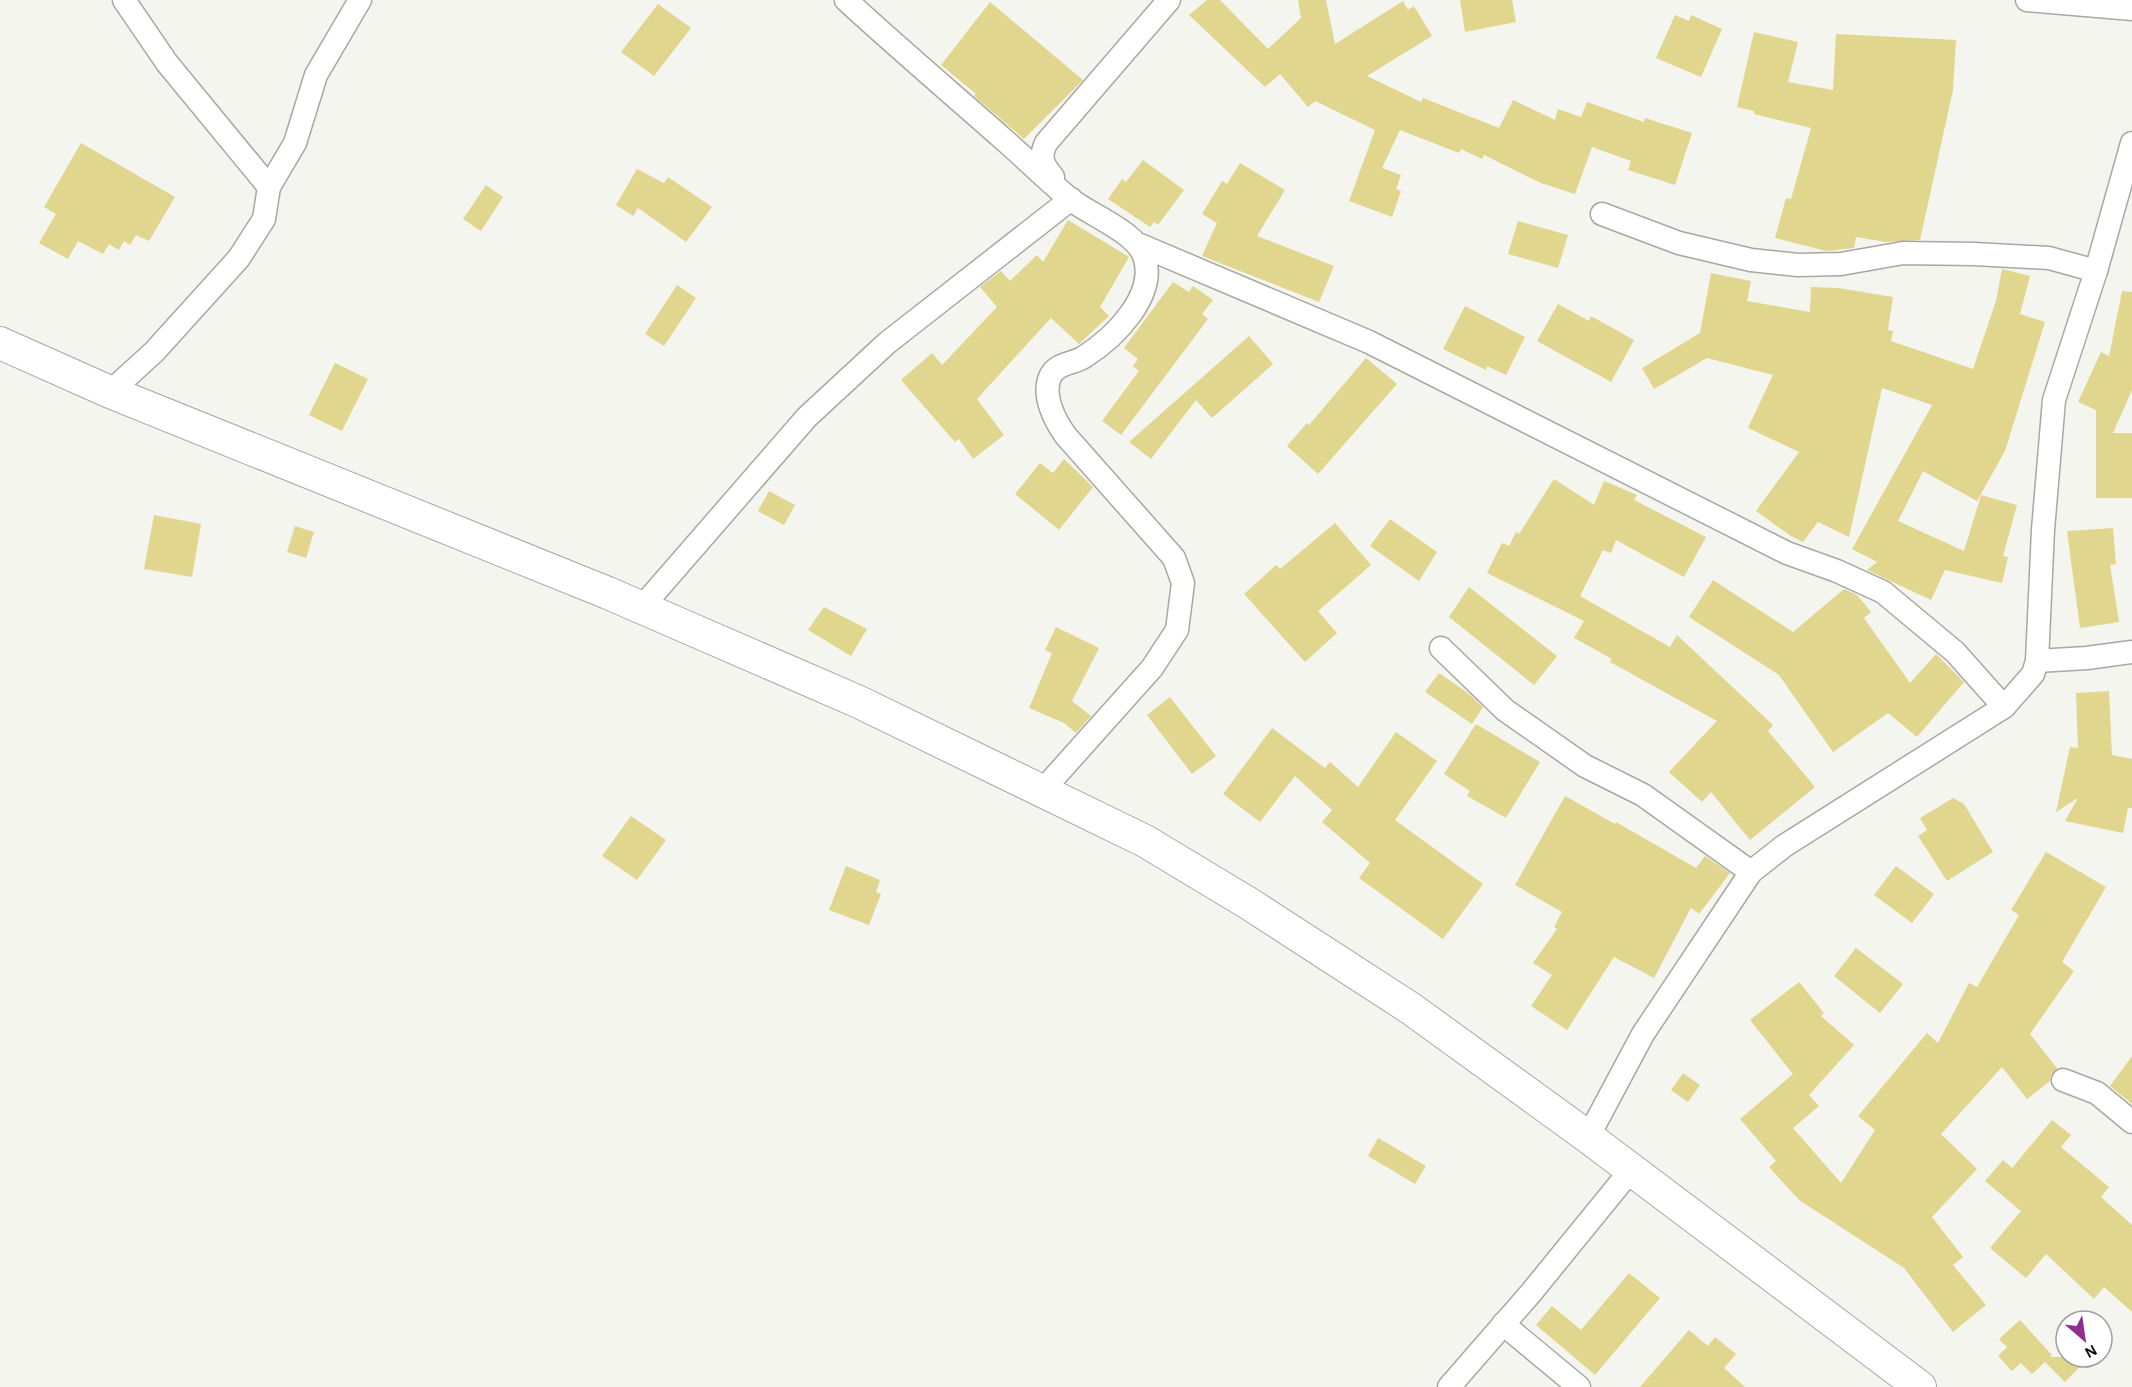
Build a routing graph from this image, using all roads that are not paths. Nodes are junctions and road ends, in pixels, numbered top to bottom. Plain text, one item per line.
1 (124, 0) edge
2 (360, 0) edge
3 (846, 0) edge
4 (1169, 0) edge
5 (2027, 0) edge
6 (2132, 9) edge
7 (2132, 143) edge
8 (269, 187) junction
9 (1071, 199) junction
10 (1602, 214) dead end
11 (1140, 245) junction
12 (2096, 271) junction
13 (0, 344) edge
14 (111, 392) junction
15 (642, 608) junction
16 (1441, 648) dead end
17 (2132, 652) edge
18 (2037, 661) junction
19 (2004, 707) junction
20 (1042, 791) junction
21 (1751, 872) junction
22 (2063, 1080) dead end
23 (2132, 1122) edge
24 (1588, 1137) junction
25 (1631, 1170) junction
26 (1503, 1324) junction
27 (1449, 1387) edge
28 (1579, 1387) edge
29 (1920, 1387) edge

1 - 8 street
2 - 8 street
3 - 9 street
4 - 9 street
5 - 6 street
7 - 12 street
8 - 14 street
9 - 11 street
9 - 15 street
10 - 12 street
11 - 19 street
11 - 20 street
12 - 18 street
13 - 14 main road
14 - 15 main road
15 - 20 main road
16 - 21 street
17 - 18 street
18 - 19 street
19 - 21 street
20 - 24 main road
21 - 24 street
22 - 23 street
24 - 25 main road
25 - 26 street
25 - 29 main road
26 - 27 street
26 - 28 street

